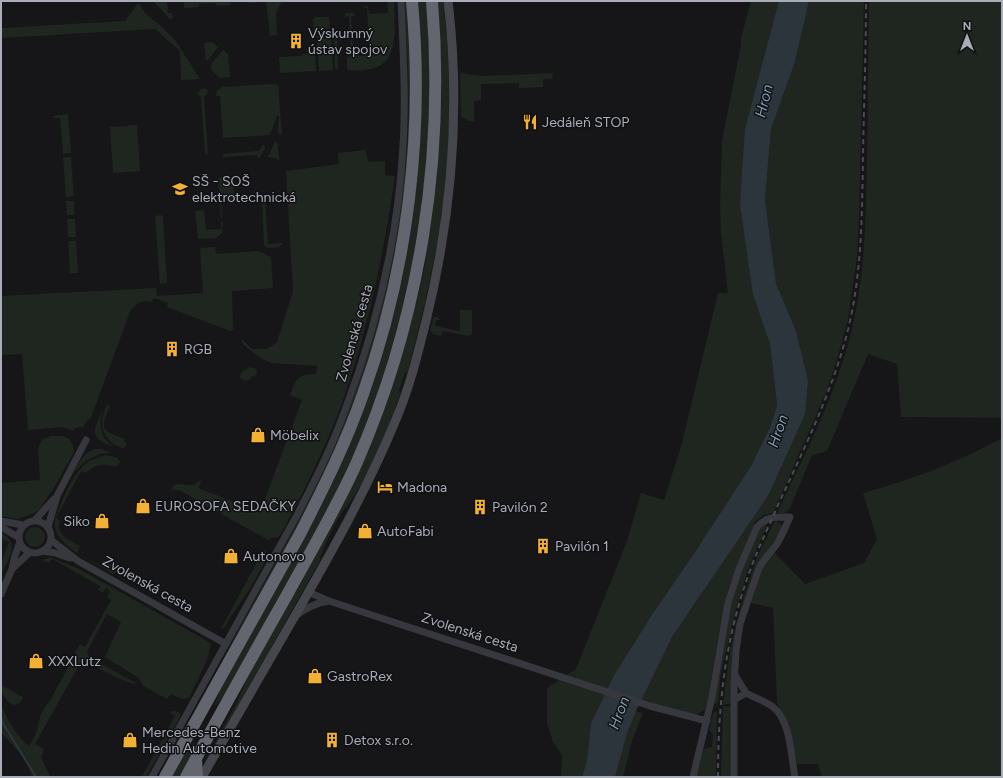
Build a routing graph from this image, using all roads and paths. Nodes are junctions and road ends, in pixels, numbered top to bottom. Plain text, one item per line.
1 (401, 1) edge
2 (412, 1) edge
3 (432, 1) edge
4 (448, 1) edge
5 (86, 440) dead end
6 (57, 496) junction
7 (35, 520) junction
8 (1, 521) edge
9 (23, 525) junction
10 (1, 527) edge
11 (48, 527) junction
12 (51, 540) junction
13 (18, 541) junction
14 (43, 551) junction
15 (29, 553) junction
16 (78, 561) junction
17 (12, 569) junction
18 (308, 592) junction
19 (1, 594) edge
20 (329, 601) junction
21 (294, 617) junction
22 (226, 644) junction
23 (735, 675) junction
24 (746, 693) junction
25 (734, 700) junction
26 (707, 721) junction
27 (196, 758) junction
28 (152, 777) edge
29 (165, 777) edge
30 (186, 777) edge
31 (197, 777) edge
32 (202, 777) edge
33 (693, 777) edge
34 (734, 777) edge
35 (795, 777) edge

1 - 22 street, Zvolenská cesta
2 - 29 highway
3 - 27 highway
4 - 18 main road
5 - 6 street
6 - 7 street
6 - 11 street
7 - 9 street
7 - 11 street
8 - 9 street
9 - 13 street
10 - 13 street
11 - 12 street
12 - 14 street
12 - 16 street, Zvolenská cesta
13 - 15 street
13 - 17 street
14 - 15 street, Zvolenská cesta
14 - 16 street, Zvolenská cesta
15 - 17 street
16 - 22 street, Zvolenská cesta
17 - 19 street
18 - 20 street, Zvolenská cesta
18 - 21 main road
20 - 21 street
20 - 26 street, Zvolenská cesta
21 - 32 main road
22 - 28 street, Zvolenská cesta
23 - 24 street
23 - 25 street
23 - 26 street
24 - 25 street
24 - 35 street
25 - 34 street
26 - 33 street
27 - 30 highway
27 - 31 highway

